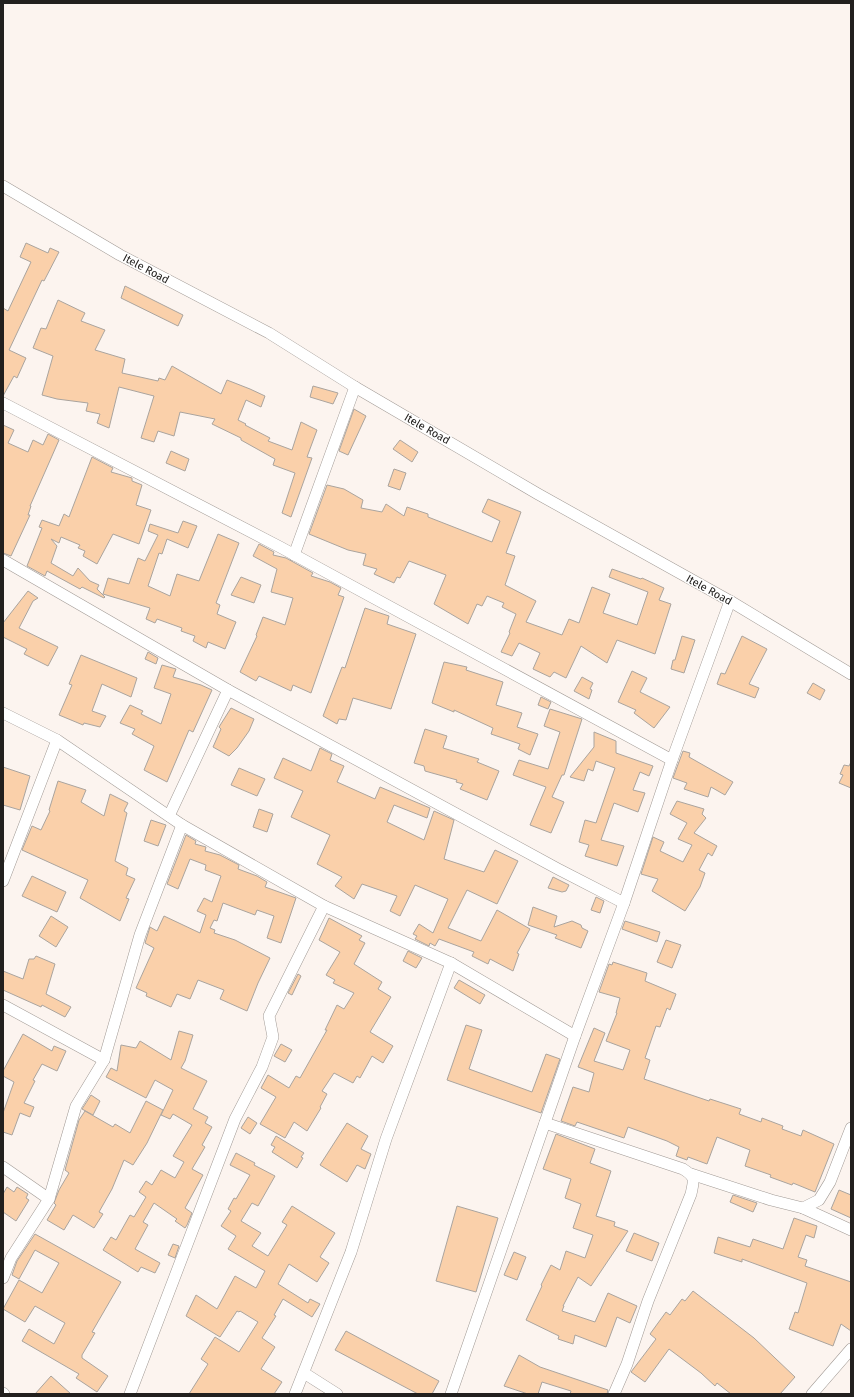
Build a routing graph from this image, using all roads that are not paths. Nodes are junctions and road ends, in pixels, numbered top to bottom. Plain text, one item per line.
1 (3, 186) edge
2 (355, 387) junction
3 (3, 403) edge
4 (294, 555) junction
5 (3, 560) edge
6 (730, 601) junction
7 (851, 674) edge
8 (228, 690) junction
9 (3, 713) edge
10 (57, 740) junction
11 (672, 760) junction
12 (169, 816) junction
13 (182, 825) junction
14 (3, 882) edge
15 (624, 903) junction
16 (324, 906) junction
17 (451, 963) junction
18 (3, 1005) edge
19 (575, 1036) junction
20 (104, 1060) junction
21 (545, 1123) junction
22 (851, 1128) edge
23 (3, 1167) edge
24 (691, 1174) junction
25 (50, 1199) junction
26 (803, 1208) junction
27 (851, 1230) edge
28 (3, 1278) edge
29 (851, 1349) edge
30 (304, 1373) junction
31 (130, 1394) edge
32 (295, 1394) edge
33 (338, 1394) edge
34 (451, 1394) edge
35 (614, 1394) edge
36 (812, 1394) edge

1 - 2 street, Itele Road
2 - 4 street
2 - 6 street, Itele Road
3 - 4 street
4 - 11 street
5 - 8 street
6 - 7 street, Itele Road
6 - 11 street
8 - 12 street
8 - 15 street
9 - 10 street
10 - 12 street
10 - 14 street
11 - 15 street
12 - 13 street
13 - 16 street
13 - 20 street
15 - 19 street
16 - 17 street
16 - 31 street
17 - 19 street
17 - 30 street
18 - 20 street
19 - 21 street
20 - 25 street
21 - 24 street
21 - 34 street
22 - 26 street
23 - 25 street
24 - 26 street
24 - 35 street
25 - 28 street
26 - 27 street
29 - 36 street
30 - 32 street
30 - 33 street

